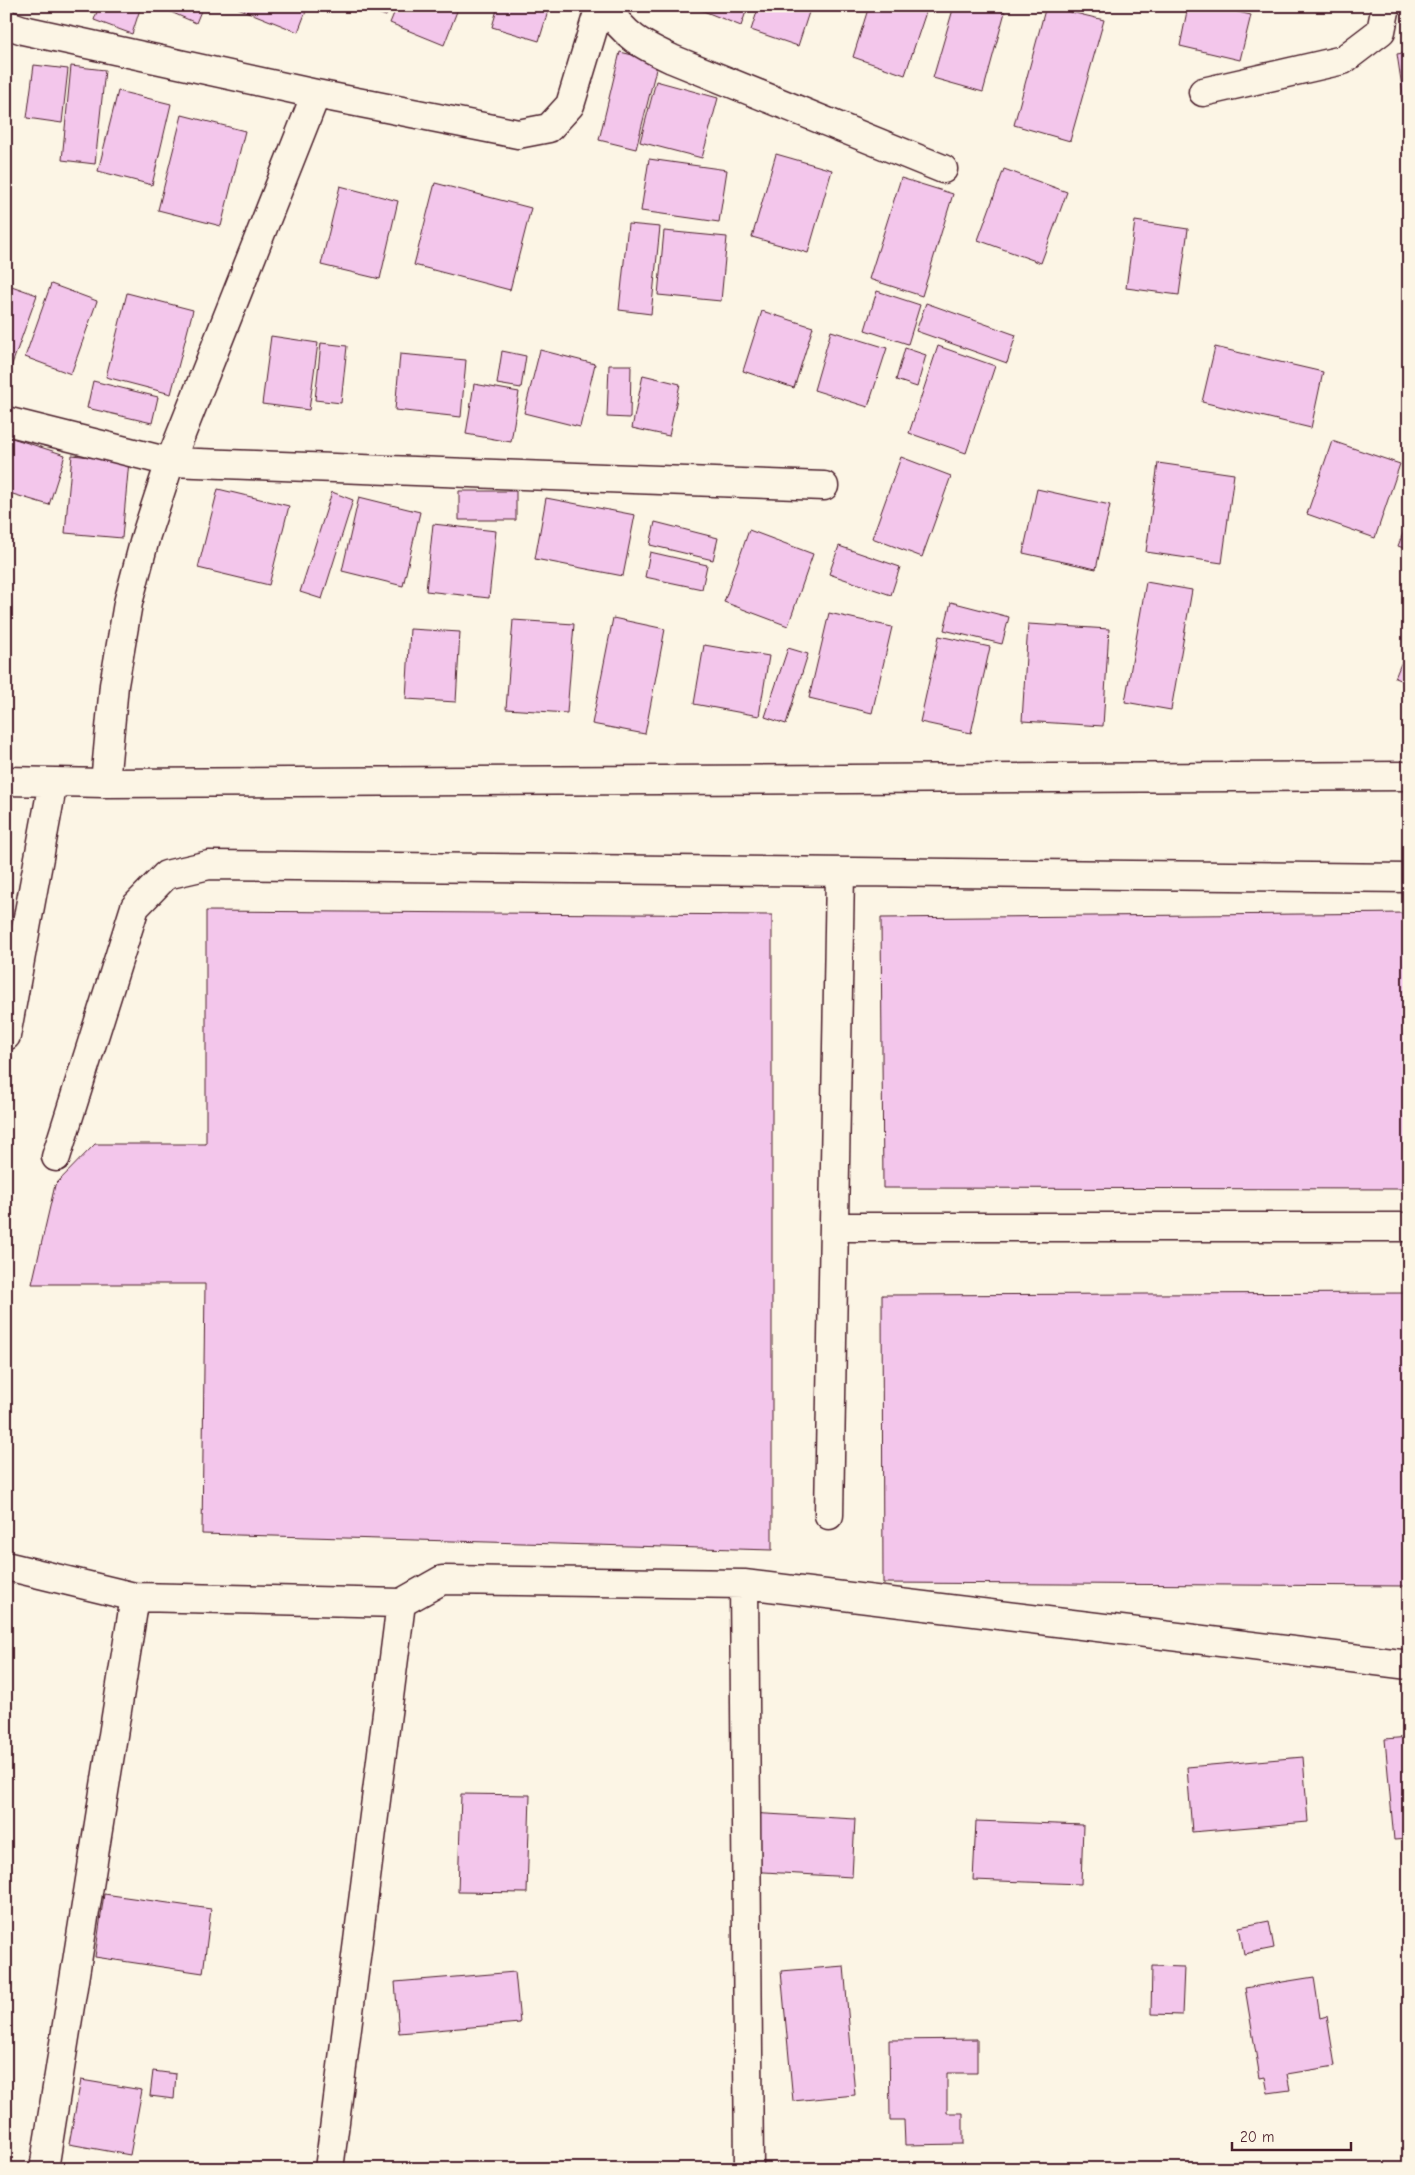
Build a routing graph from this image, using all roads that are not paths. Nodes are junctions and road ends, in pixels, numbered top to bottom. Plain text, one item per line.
1 (600, 6) edge
2 (605, 6) edge
3 (1386, 6) edge
4 (6, 24) edge
5 (1203, 92) dead end
6 (316, 94) junction
7 (943, 169) dead end
8 (6, 421) edge
9 (170, 462) junction
10 (824, 486) dead end
11 (1409, 776) edge
12 (6, 781) edge
13 (53, 782) junction
14 (104, 783) junction
15 (840, 872) junction
16 (1409, 878) edge
17 (12, 970) edge
18 (6, 1036) edge
19 (56, 1157) dead end
20 (834, 1227) junction
21 (1409, 1227) edge
22 (829, 1515) dead end
23 (6, 1566) edge
24 (744, 1584) junction
25 (135, 1597) junction
26 (402, 1603) junction
27 (1409, 1665) edge
28 (44, 2169) edge
29 (329, 2169) edge
30 (749, 2169) edge

1 - 6 street
2 - 7 street
3 - 5 street
4 - 6 street
6 - 9 street
8 - 9 street
9 - 10 street
9 - 14 street
11 - 14 street
12 - 13 street
13 - 14 street
13 - 17 street
15 - 16 street
15 - 19 street
15 - 20 street
17 - 18 street
20 - 21 street
20 - 22 street
23 - 25 street
24 - 26 street
24 - 27 street
24 - 30 street
25 - 26 street
25 - 28 street
26 - 29 street

